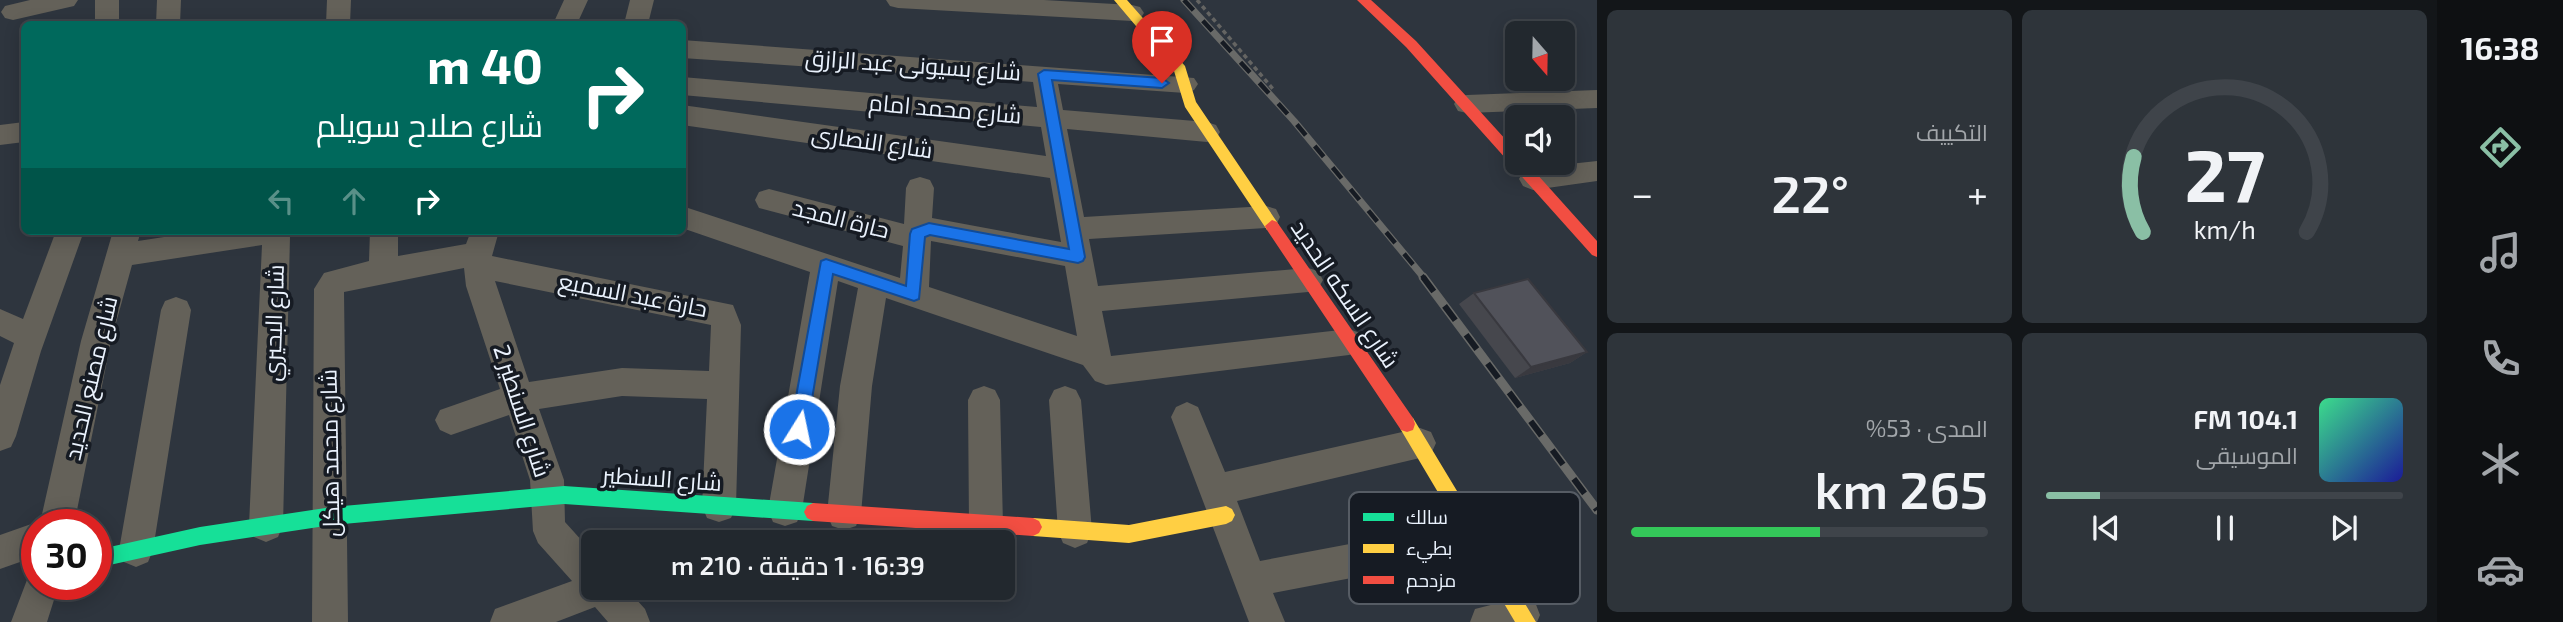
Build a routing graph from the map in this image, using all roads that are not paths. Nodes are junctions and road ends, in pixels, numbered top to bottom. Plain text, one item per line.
1 (66, 0) edge
2 (107, 0) edge
3 (169, 0) edge
4 (339, 0) edge
5 (576, 0) edge
6 (642, 0) edge
7 (911, 0) edge
8 (1363, 0) edge
9 (1126, 6) edge
10 (13, 12) dead end
11 (107, 21) edge
12 (167, 21) edge
13 (338, 21) edge
14 (566, 21) edge
15 (637, 21) edge
16 (686, 49) edge
17 (1044, 74) junction
18 (1185, 85) junction
19 (686, 86) edge
20 (1597, 99) edge
21 (1466, 104) junction
22 (686, 116) edge
23 (1052, 118) junction
24 (21, 132) edge
25 (1208, 132) junction
26 (0, 135) edge
27 (1505, 148) edge
28 (1061, 169) junction
29 (1575, 170) edge
30 (1597, 171) edge
31 (1529, 175) edge
32 (920, 188) dead end
33 (769, 200) dead end
34 (686, 218) edge
35 (1266, 218) junction
36 (1073, 229) junction
37 (918, 234) junction
38 (69, 235) edge
39 (238, 235) edge
40 (272, 235) edge
41 (384, 235) edge
42 (124, 243) edge
43 (480, 250) edge
44 (1597, 251) edge
45 (1078, 257) junction
46 (826, 265) junction
47 (383, 271) junction
48 (1308, 280) junction
49 (874, 281) junction
50 (914, 295) junction
51 (1085, 300) junction
52 (176, 310) dead end
53 (0, 321) edge
54 (31, 337) junction
55 (1349, 342) junction
56 (1096, 356) junction
57 (724, 386) junction
58 (517, 398) junction
59 (984, 400) dead end
60 (1065, 400) dead end
61 (1187, 417) dead end
62 (451, 420) dead end
63 (0, 436) edge
64 (1420, 443) junction
65 (1449, 492) edge
66 (549, 496) junction
67 (1221, 502) junction
68 (719, 506) junction
69 (60, 509) edge
70 (785, 510) junction
71 (844, 514) junction
72 (332, 516) junction
73 (266, 525) junction
74 (986, 525) junction
75 (1075, 531) junction
76 (21, 545) edge
77 (136, 550) junction
78 (0, 552) edge
79 (112, 555) edge
80 (1349, 561) edge
81 (581, 565) edge
82 (1251, 580) junction
83 (581, 595) edge
84 (37, 600) edge
85 (612, 600) edge
86 (29, 622) edge
87 (330, 622) edge
88 (508, 622) edge
89 (632, 622) edge
90 (1267, 622) edge

1 - 10 street
2 - 11 street
3 - 12 street
4 - 13 street
5 - 14 street
6 - 15 street
7 - 9 street
8 - 21 street
9 - 18 street, شارع السكه الحديد
16 - 17 street, شارع بسيونى عبد الرازق
17 - 18 street, شارع بسيونى عبد الرازق
17 - 23 street
18 - 25 street, شارع السكه الحديد
19 - 23 street, شارع محمد امام
20 - 21 street
21 - 27 street
22 - 28 street, شارع النصارى
23 - 25 street, شارع محمد امام
23 - 28 street
24 - 26 street
25 - 35 street, شارع السكه الحديد
28 - 36 street
29 - 30 street
31 - 44 street
32 - 37 street
33 - 37 street, حارة المجد
34 - 46 street
35 - 36 street
35 - 48 street, شارع السكه الحديد
36 - 45 street
37 - 45 street, حارة المجد
37 - 50 street
38 - 54 street
39 - 42 street, شارع البحيري
40 - 73 street, شارع البحيري
41 - 47 street
42 - 69 street, شارع مصنع الحديد
43 - 47 street
43 - 57 street, حارة عبد السميع
43 - 58 street, شارع السنطير 2
45 - 51 street
46 - 49 street
46 - 70 street
47 - 72 street, شارع محمد هيكل
48 - 51 street
48 - 55 street, شارع السكه الحديد
49 - 50 street
49 - 71 street
50 - 56 street
51 - 56 street
52 - 77 street
53 - 54 street
54 - 63 street
55 - 56 street
55 - 64 street, شارع السكه الحديد
57 - 58 street
57 - 68 street, حارة عبد السميع
58 - 62 street
58 - 66 street, شارع السنطير 2
59 - 74 street
60 - 75 street
61 - 67 street
64 - 65 street, شارع السكه الحديد
64 - 67 street
66 - 68 street, شارع السنطير
66 - 72 street, شارع السنطير
66 - 81 street, شارع السنطير 2
67 - 75 street, شارع السنطير
67 - 82 street
68 - 70 street, شارع السنطير
70 - 71 street, شارع السنطير
71 - 74 street, شارع السنطير
72 - 73 street, شارع السنطير
72 - 87 street, شارع محمد هيكل
73 - 77 street, شارع السنطير
74 - 75 street, شارع السنطير
76 - 78 street
77 - 79 street, شارع السنطير
80 - 82 street
82 - 90 street
83 - 88 street
84 - 86 street
85 - 89 street

